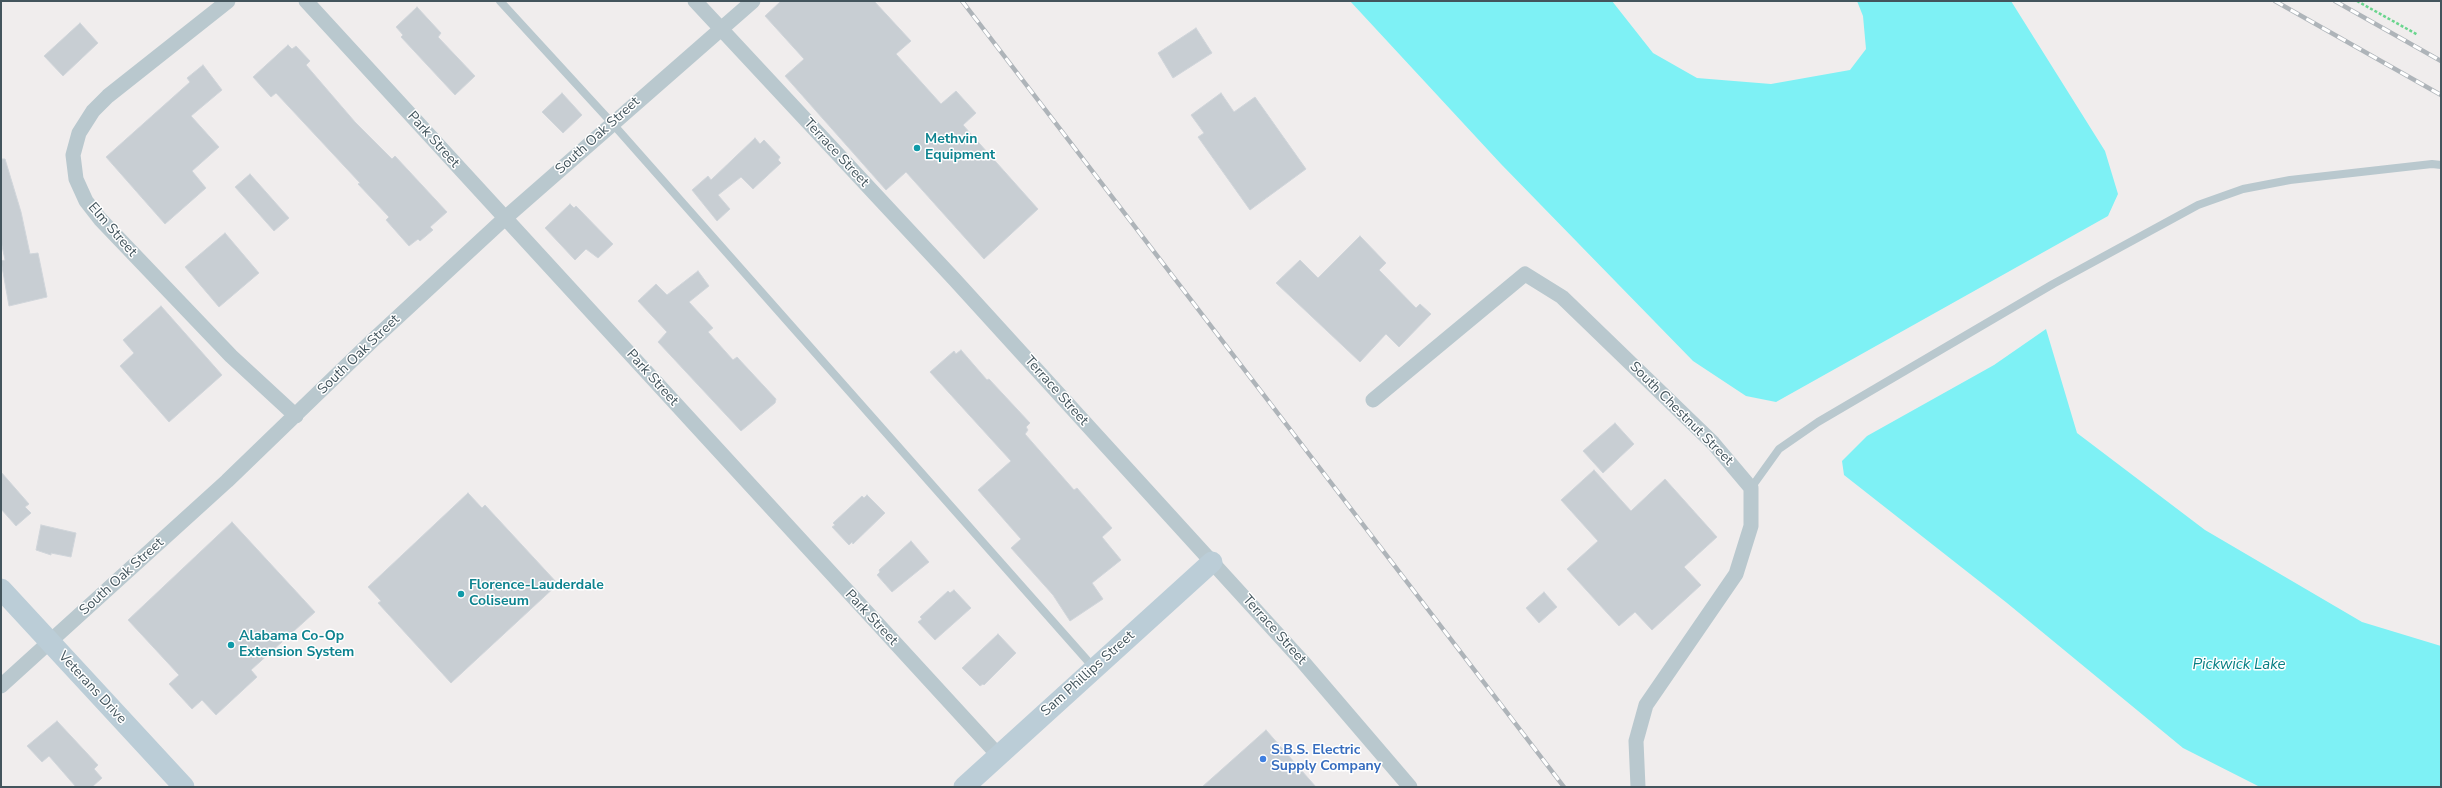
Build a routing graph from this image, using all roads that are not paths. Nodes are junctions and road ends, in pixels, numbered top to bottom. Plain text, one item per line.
1 (228, 1) edge
2 (306, 1) edge
3 (500, 1) edge
4 (695, 1) edge
5 (753, 1) edge
6 (720, 29) junction
7 (612, 123) junction
8 (2441, 165) edge
9 (504, 219) junction
10 (1373, 400) dead end
11 (296, 416) junction
12 (1751, 488) junction
13 (1212, 562) junction
14 (1, 589) edge
15 (49, 641) junction
16 (1094, 668) junction
17 (1, 686) edge
18 (999, 756) junction
19 (184, 787) edge
20 (964, 787) edge
21 (1410, 787) edge
22 (1638, 787) edge

1 - 11 street, Elm Street
2 - 9 street, Park Street
3 - 7 lane
4 - 6 street, Terrace Street
5 - 6 street, South Oak Street
6 - 7 street, South Oak Street
6 - 13 street, Terrace Street
7 - 9 street, South Oak Street
7 - 16 lane
8 - 12 lane
9 - 11 street, South Oak Street
9 - 18 street, Park Street
10 - 12 street, South Chestnut Street
11 - 15 street, South Oak Street
12 - 22 street
13 - 16 street, Sam Phillips Street
13 - 21 street, Terrace Street
14 - 15 street, Veterans Drive
15 - 17 street, South Oak Street
15 - 19 street, Veterans Drive
16 - 18 street, Sam Phillips Street
18 - 20 street, Sam Phillips Street

